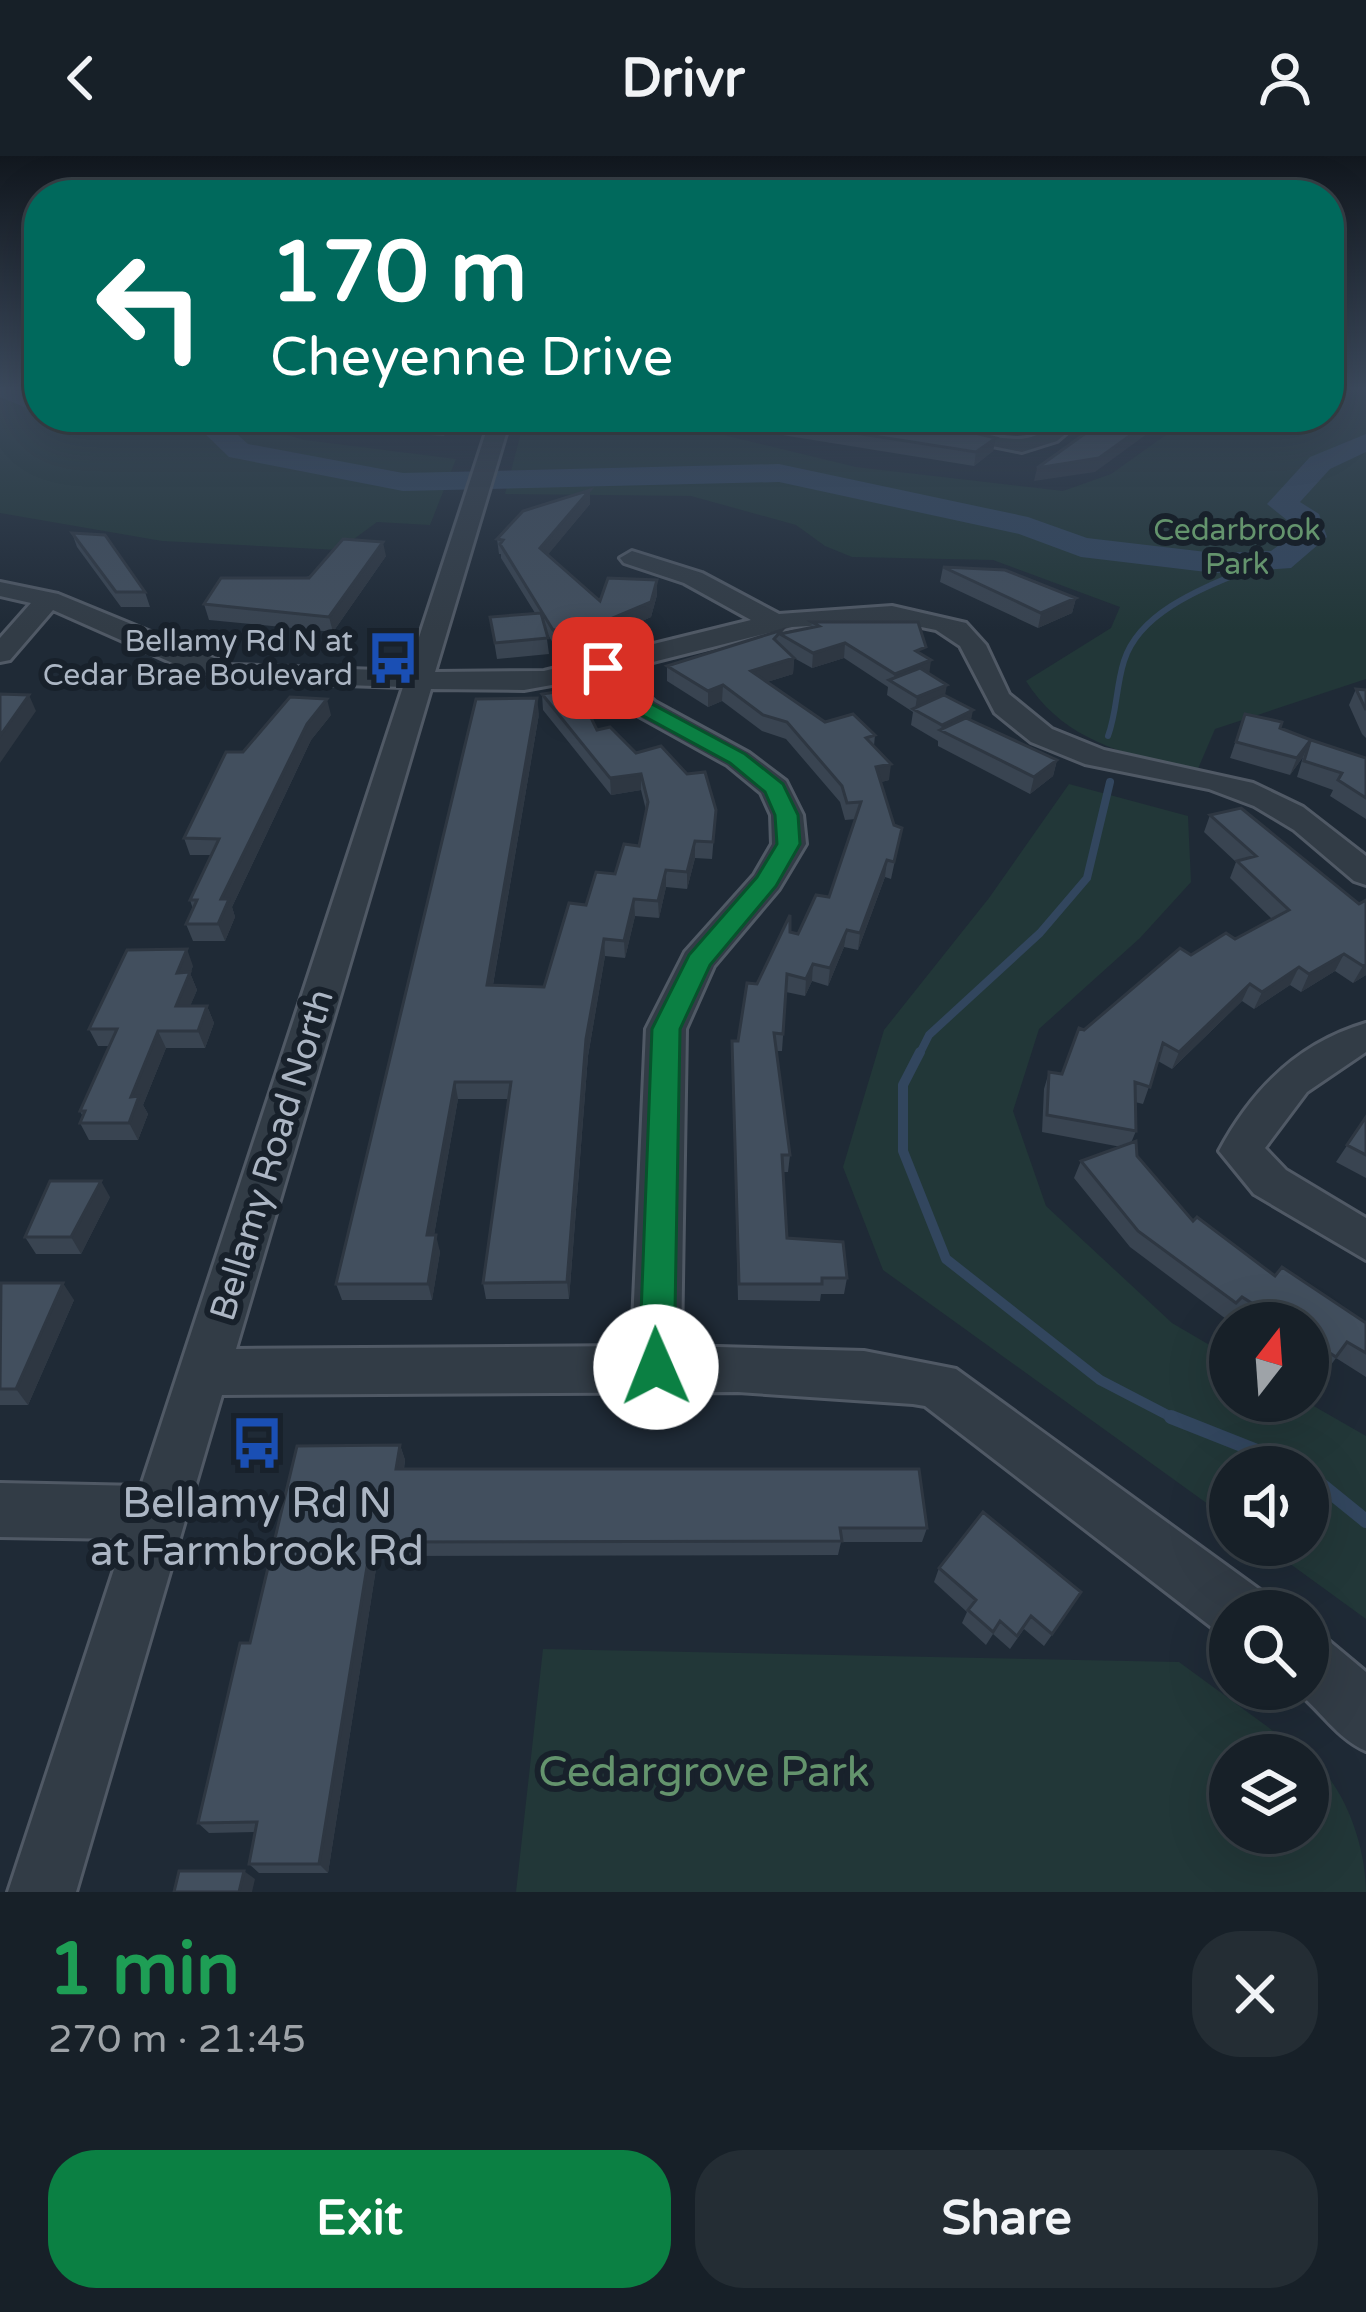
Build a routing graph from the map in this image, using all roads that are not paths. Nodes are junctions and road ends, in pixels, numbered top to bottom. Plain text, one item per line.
1 (489, 468) edge
2 (632, 558) dead end
3 (0, 590) edge
4 (50, 598) junction
5 (771, 620) junction
6 (0, 654) edge
7 (603, 668) junction
8 (419, 680) junction
9 (1366, 874) edge
10 (1366, 1037) edge
11 (1366, 1240) edge
12 (656, 1367) junction
13 (205, 1371) junction
14 (0, 1510) edge
15 (159, 1515) junction
16 (1211, 1590) edge
17 (1329, 1678) edge
18 (1366, 1720) edge
19 (42, 1892) edge

1 - 8 street, Bellamy Road North
2 - 5 street
3 - 4 street
4 - 6 street
4 - 8 street
5 - 7 street
5 - 9 street
7 - 8 street
7 - 12 street
8 - 13 street, Bellamy Road North
10 - 11 street
12 - 13 street
12 - 16 street
13 - 15 street, Bellamy Road North
14 - 15 street
15 - 19 street, Bellamy Road North
17 - 18 street

